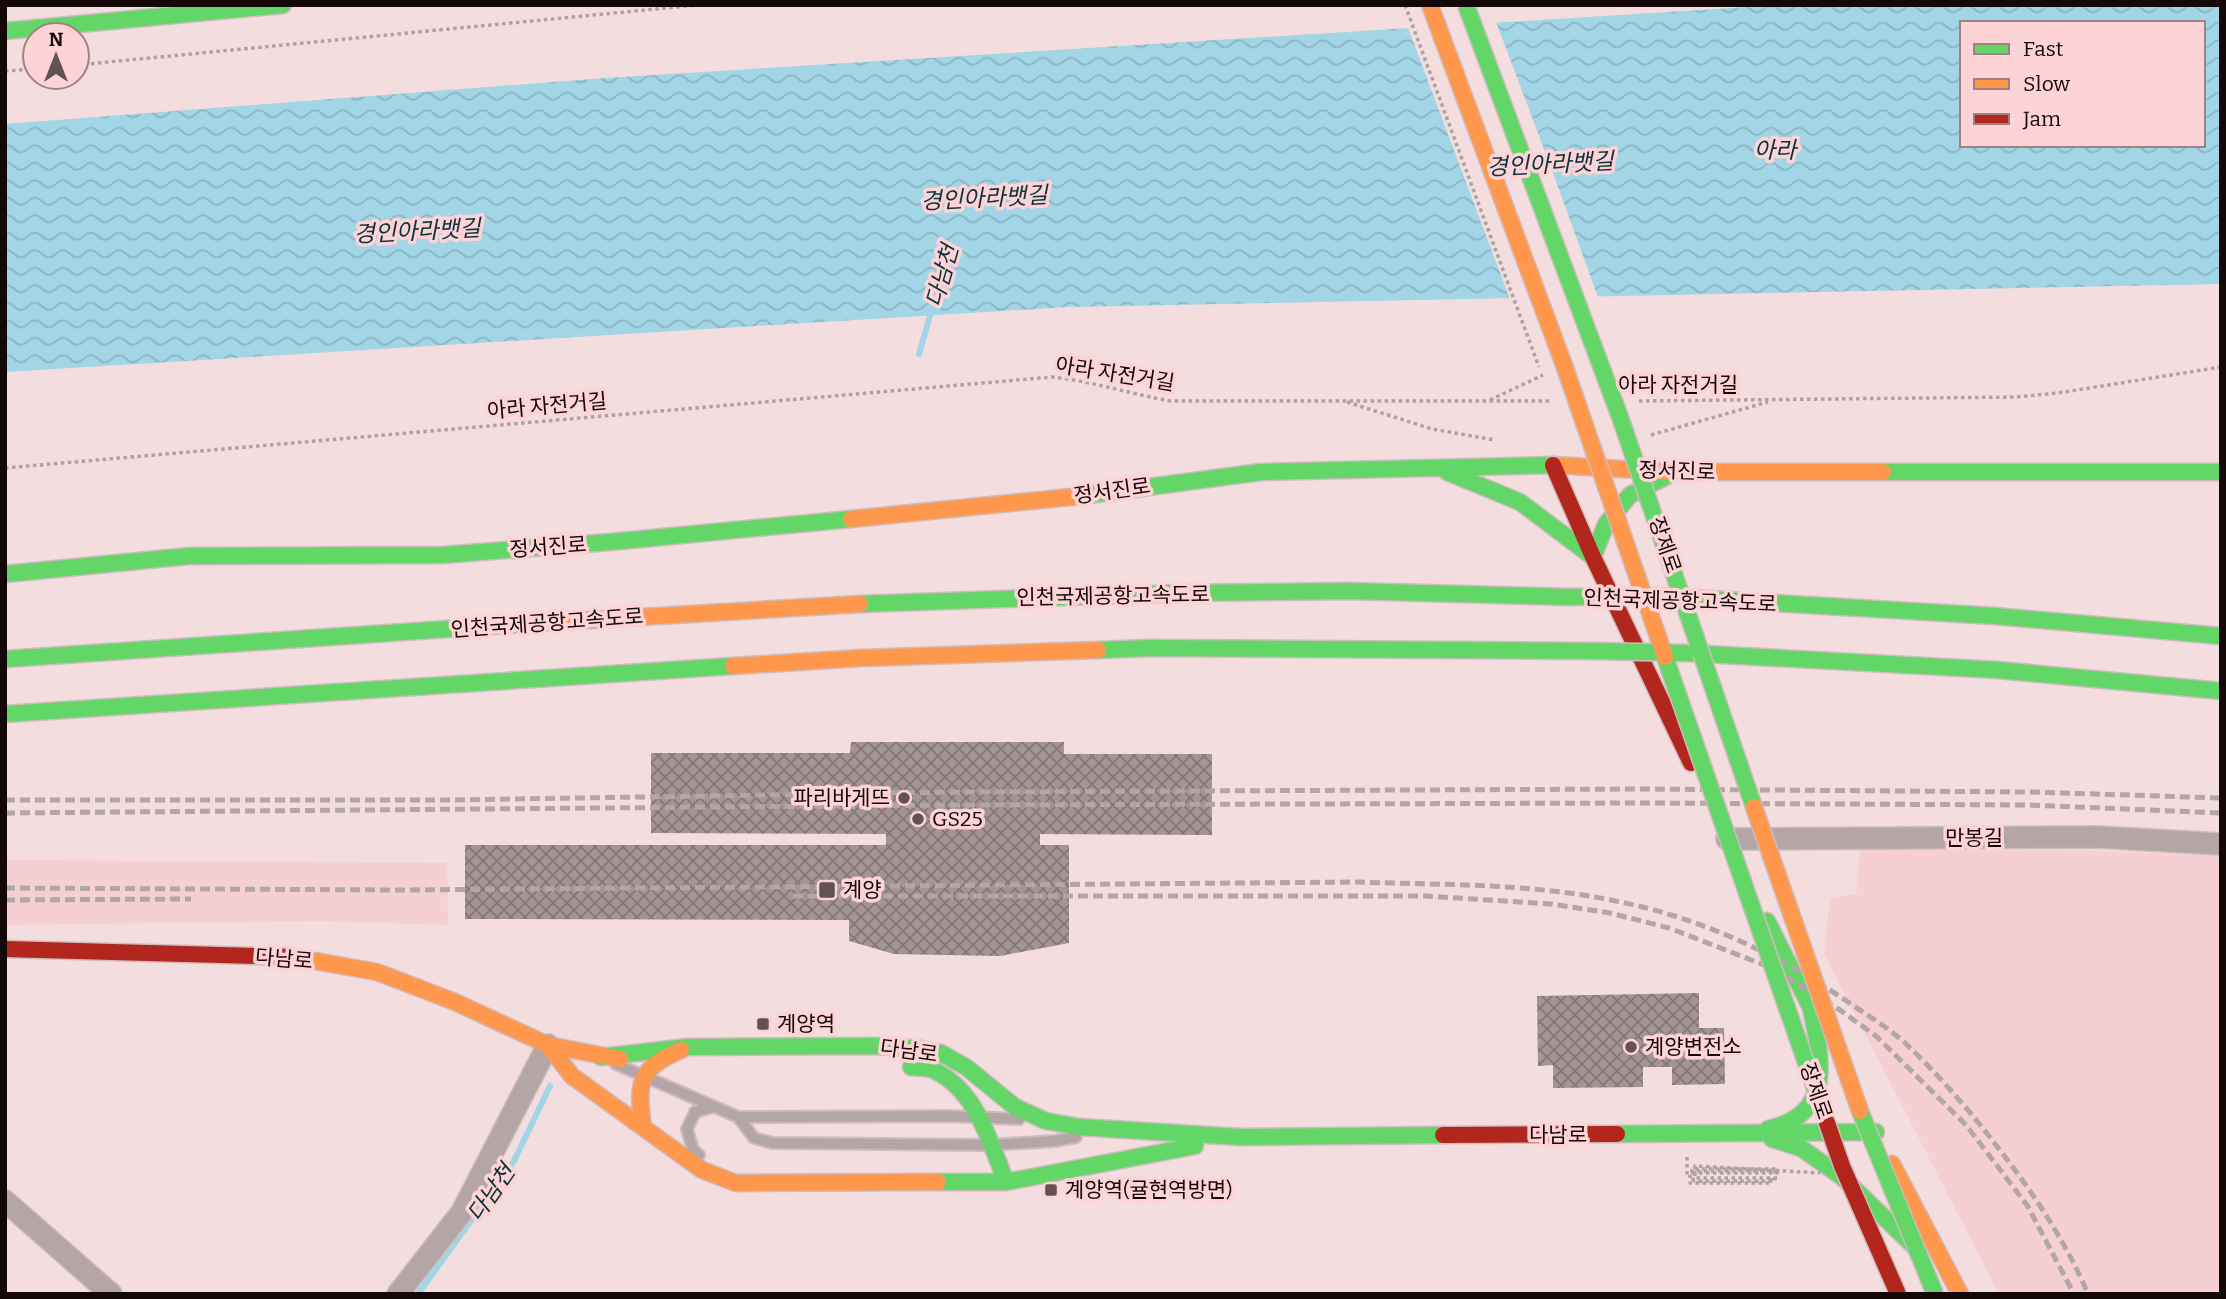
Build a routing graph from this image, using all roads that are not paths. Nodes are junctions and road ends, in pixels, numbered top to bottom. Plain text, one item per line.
1 (283, 5) edge
2 (1430, 5) edge
3 (1466, 5) edge
4 (5, 31) edge
5 (1553, 465) junction
6 (1437, 468) junction
7 (2221, 471) edge
8 (1674, 472) junction
9 (1593, 557) junction
10 (5, 574) edge
11 (2221, 636) edge
12 (5, 659) edge
13 (2221, 691) edge
14 (5, 714) edge
15 (1727, 839) junction
16 (2221, 845) edge
17 (5, 949) edge
18 (1811, 1009) junction
19 (548, 1045) junction
20 (688, 1047) junction
21 (601, 1057) junction
22 (654, 1063) junction
23 (696, 1063) dead end
24 (894, 1066) dead end
25 (644, 1077) junction
26 (713, 1107) junction
27 (738, 1117) junction
28 (979, 1117) junction
29 (1046, 1121) junction
30 (643, 1127) junction
31 (1114, 1129) junction
32 (1876, 1132) junction
33 (1755, 1133) junction
34 (1240, 1137) junction
35 (990, 1145) junction
36 (1006, 1182) junction
37 (736, 1183) junction
38 (5, 1201) edge
39 (1957, 1289) edge
40 (111, 1294) edge
41 (398, 1294) edge
42 (1898, 1294) edge
43 (1935, 1294) edge

1 - 4 main road
2 - 42 main road, 장제로, bridge
3 - 43 main road, 장제로, bridge
5 - 6 main road, 정서진로
5 - 8 main road, 정서진로
5 - 9 main road, 장제로
6 - 9 main road
6 - 10 main road, 정서진로
7 - 8 main road, 정서진로
8 - 9 main road
9 - 15 main road, 장제로
11 - 12 main road, 인천국제공항고속도로, bridge
13 - 14 main road, bridge
15 - 16 street, 만봉길
15 - 18 main road, 장제로
17 - 19 main road, 다남로
18 - 32 main road, 장제로
18 - 33 main road
19 - 21 main road, 다남로
19 - 30 main road, 다남로
19 - 41 street
20 - 21 main road, 다남로
20 - 22 main road
20 - 29 main road, 다남로
21 - 22 main road, 다남로
21 - 25 lane
22 - 23 main road, 다남로
22 - 25 main road
24 - 28 main road, 다남로
25 - 26 lane
25 - 30 main road
26 - 27 lane
26 - 37 lane
27 - 28 lane
27 - 35 lane
28 - 29 lane
28 - 35 main road, 다남로
29 - 31 main road, 다남로
30 - 37 main road, 다남로
31 - 34 main road, 다남로
31 - 35 lane
32 - 33 main road, 다남로
32 - 39 main road, 장제로
33 - 34 main road, 다남로
33 - 39 main road
34 - 36 main road, 다남로
35 - 36 main road, 다남로
36 - 37 main road, 다남로
38 - 40 street

